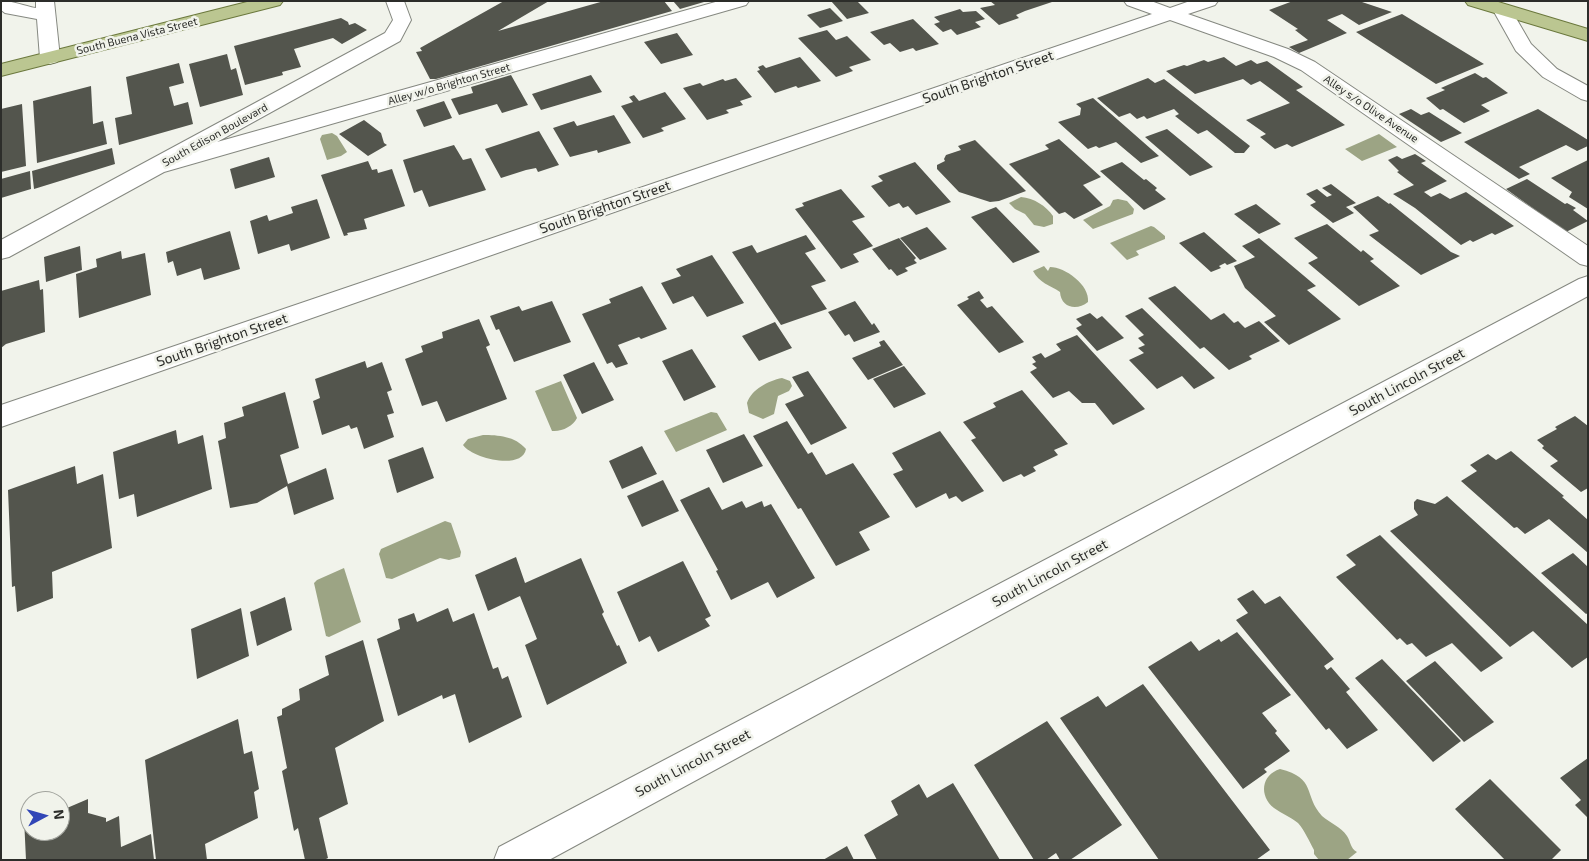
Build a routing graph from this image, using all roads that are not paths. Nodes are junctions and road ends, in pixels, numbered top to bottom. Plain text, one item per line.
1 (2, 1) edge
2 (274, 1) edge
3 (395, 1) edge
4 (740, 1) edge
5 (1133, 1) edge
6 (1209, 1) edge
7 (1474, 1) edge
8 (46, 8) edge
9 (1502, 10) junction
10 (1172, 14) junction
11 (1588, 35) edge
12 (50, 58) junction
13 (1, 70) edge
14 (1588, 95) edge
15 (158, 166) junction
16 (1, 251) edge
17 (1588, 258) edge
18 (1588, 285) edge
19 (1, 416) edge
20 (512, 860) edge

1 - 8 street
2 - 12 main road, South Buena Vista Street
3 - 15 street, South Edison Boulevard
4 - 15 street, Alley w/o Brighton Street
5 - 10 street, Alley s/o Olive Avenue
6 - 10 street, South Brighton Street
7 - 9 main road
8 - 12 street
9 - 11 main road
9 - 14 street
10 - 17 street, Alley s/o Olive Avenue
10 - 19 street, South Brighton Street
12 - 13 main road, South Buena Vista Street
15 - 16 street, South Edison Boulevard
18 - 20 street, South Lincoln Street

